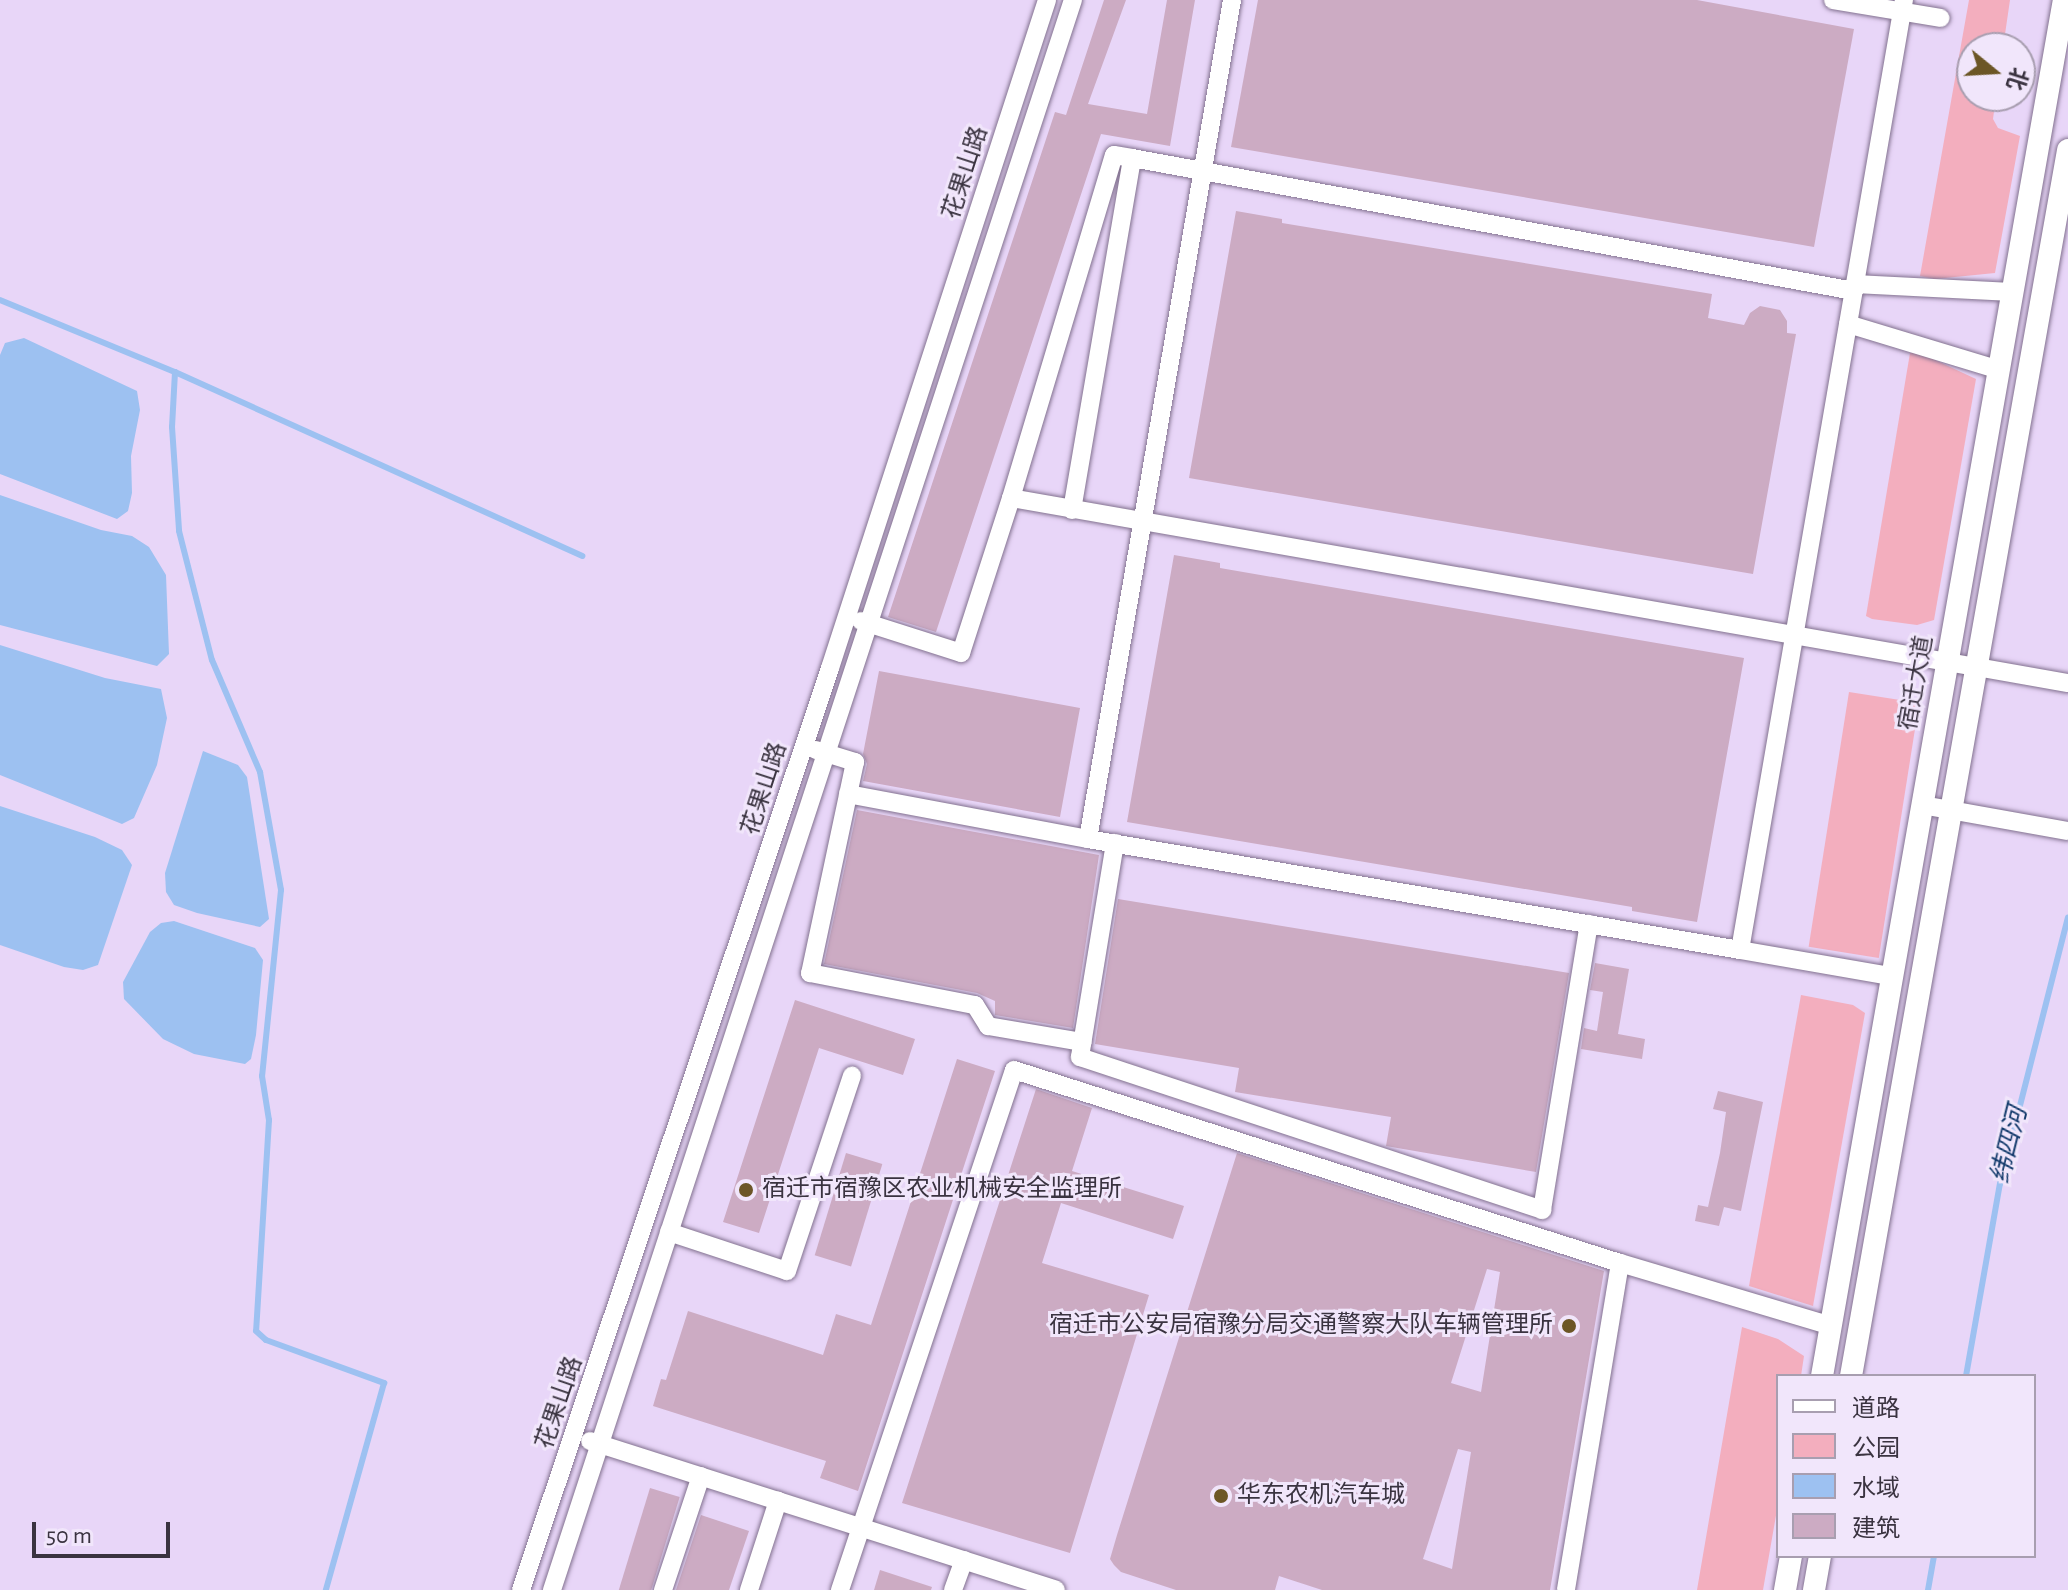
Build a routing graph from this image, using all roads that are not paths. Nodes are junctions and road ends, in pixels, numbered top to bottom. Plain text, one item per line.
1 (1047, 0) edge
2 (1073, 0) edge
3 (1232, 0) edge
4 (1833, 0) edge
5 (2064, 0) edge
6 (1903, 6) edge
7 (1941, 18) dead end
8 (2068, 150) edge
9 (1132, 158) junction
10 (1203, 171) junction
11 (1854, 288) junction
12 (2012, 292) junction
13 (1848, 324) junction
14 (1999, 370) junction
15 (1011, 498) junction
16 (1072, 510) junction
17 (1142, 523) junction
18 (847, 616) junction
19 (869, 624) junction
20 (1794, 636) junction
21 (1947, 663) junction
22 (1975, 667) junction
23 (2068, 683) edge
24 (804, 746) junction
25 (827, 753) junction
26 (848, 794) junction
27 (1922, 805) junction
28 (1951, 810) junction
29 (2068, 831) edge
30 (1088, 839) junction
31 (1115, 843) junction
32 (1589, 924) junction
33 (1740, 950) junction
34 (1891, 976) junction
35 (1083, 1042) junction
36 (852, 1076) dead end
37 (669, 1232) junction
38 (1620, 1263) junction
39 (1831, 1326) junction
40 (1822, 1374) edge
41 (1851, 1374) edge
42 (574, 1436) junction
43 (600, 1444) junction
44 (701, 1476) junction
45 (778, 1501) junction
46 (861, 1527) junction
47 (1791, 1558) edge
48 (1820, 1558) edge
49 (964, 1560) junction
50 (521, 1590) edge
51 (552, 1590) edge
52 (663, 1590) edge
53 (749, 1590) edge
54 (840, 1590) edge
55 (953, 1590) edge
56 (1056, 1590) edge
57 (1566, 1590) edge
58 (1785, 1590) edge
59 (1814, 1590) edge

1 - 18 street, 花果山路
2 - 19 street, 花果山路
3 - 10 street
4 - 6 street
5 - 12 main road, 宿迁大道
6 - 7 street
6 - 11 street
8 - 22 main road
9 - 10 street
9 - 15 street
9 - 16 street
10 - 11 street
10 - 17 street
11 - 12 street
11 - 13 street
12 - 14 main road, 宿迁大道
13 - 14 street
13 - 20 street
14 - 21 main road, 宿迁大道
15 - 16 street
15 - 19 street
16 - 17 street
17 - 20 street
17 - 30 street
18 - 19 street
18 - 24 street, 花果山路
19 - 25 street, 花果山路
20 - 21 street
20 - 33 street
21 - 22 street
21 - 27 main road, 宿迁大道
22 - 23 street
22 - 28 main road
24 - 25 street
24 - 42 street, 花果山路
25 - 26 street
25 - 37 street, 花果山路
26 - 30 street
26 - 35 street
27 - 28 street
27 - 34 main road, 宿迁大道
28 - 29 street
28 - 41 main road
30 - 31 street
31 - 32 street
31 - 35 street
32 - 33 street
32 - 35 street
33 - 34 street
34 - 39 main road, 宿迁大道
36 - 37 street
37 - 43 street, 花果山路
38 - 39 street
38 - 46 street
38 - 57 street
39 - 40 main road, 宿迁大道
42 - 43 street
42 - 50 street, 花果山路
43 - 44 street
43 - 51 street, 花果山路
44 - 45 street
44 - 52 street
45 - 46 street
45 - 53 street
46 - 49 street
46 - 54 street
47 - 58 main road
48 - 59 main road
49 - 55 street
49 - 56 street

